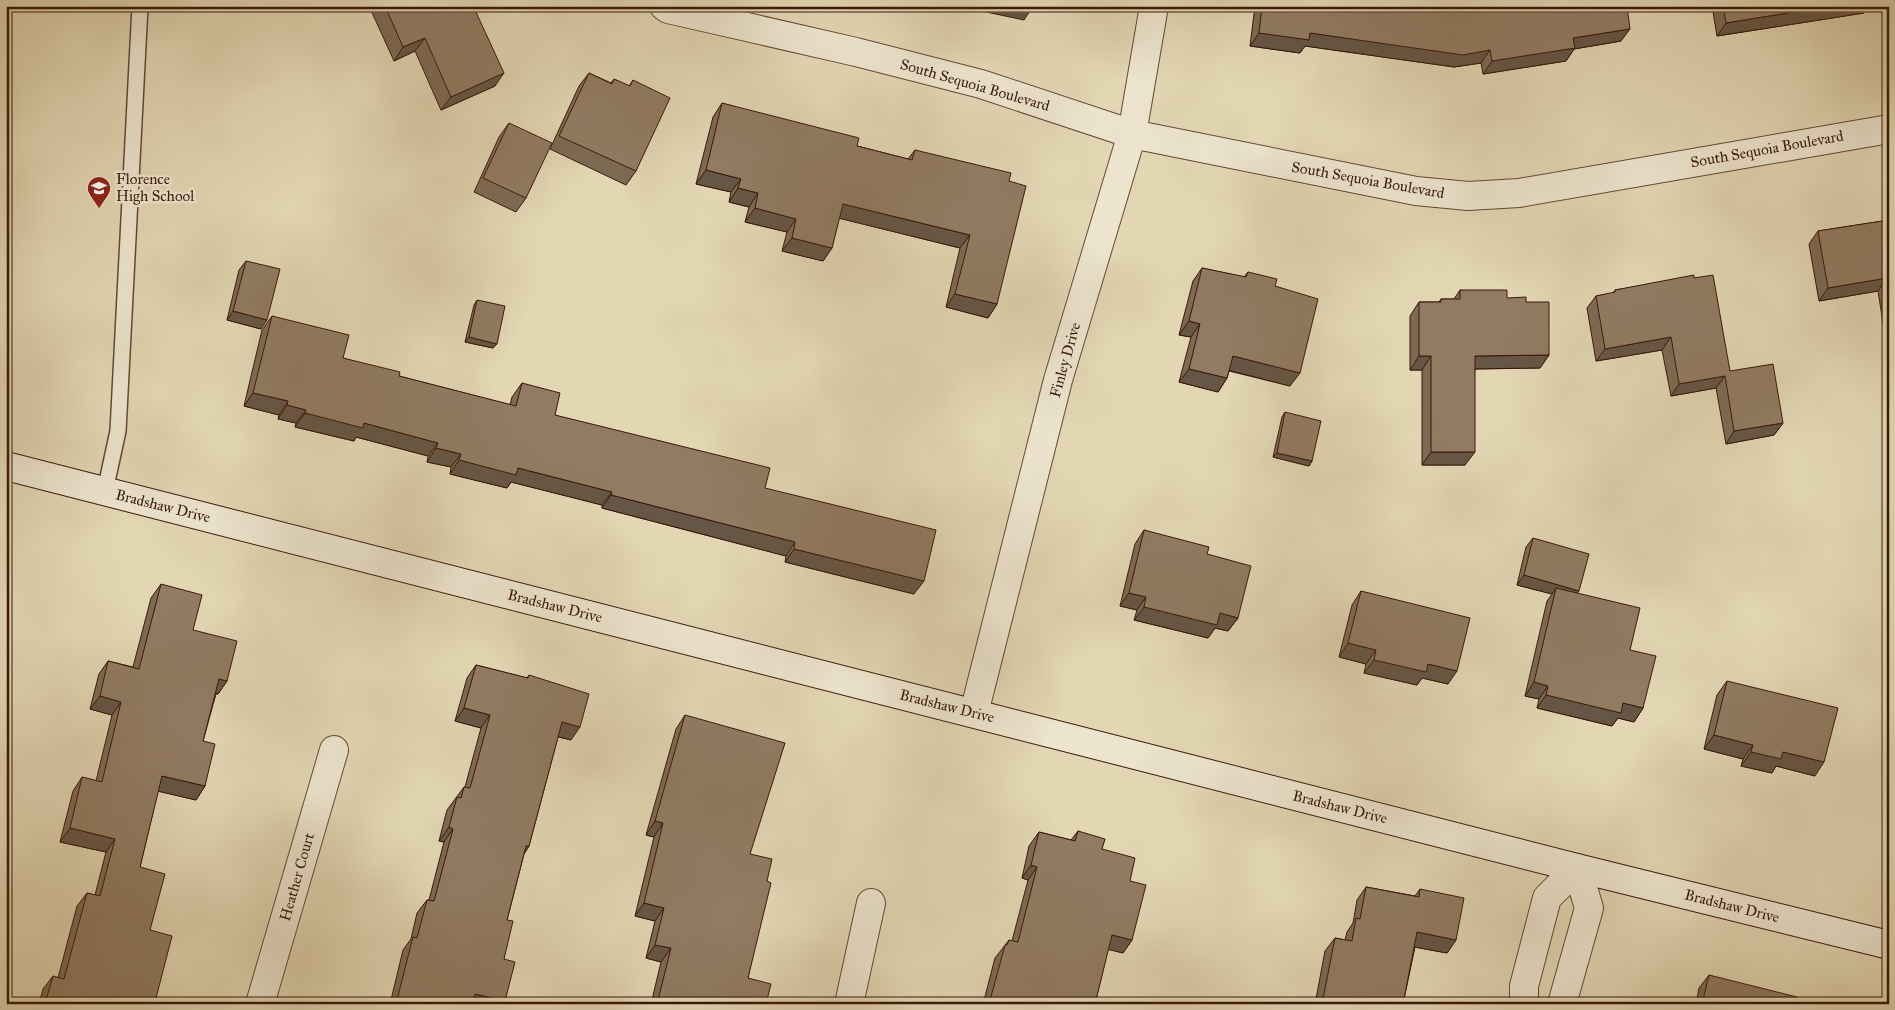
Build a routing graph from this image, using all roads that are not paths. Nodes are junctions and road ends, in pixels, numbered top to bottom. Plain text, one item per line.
1 (140, 6) edge
2 (664, 6) edge
3 (1154, 6) edge
4 (1889, 129) edge
5 (1132, 134) junction
6 (6, 466) edge
7 (105, 491) junction
8 (974, 713) junction
9 (334, 750) dead end
10 (1576, 868) junction
11 (871, 903) dead end
12 (1889, 945) edge
13 (260, 1004) edge
14 (849, 1004) edge
15 (1524, 1004) edge
16 (1562, 1004) edge

1 - 7 lane
2 - 5 street, South Sequoia Boulevard
3 - 5 street, Finley Drive
4 - 5 street, South Sequoia Boulevard
5 - 8 street, Finley Drive
6 - 7 street, Bradshaw Drive
7 - 8 street, Bradshaw Drive
8 - 10 street, Bradshaw Drive
9 - 13 street, Heather Court
10 - 12 street, Bradshaw Drive
10 - 15 street
10 - 16 street
11 - 14 street

